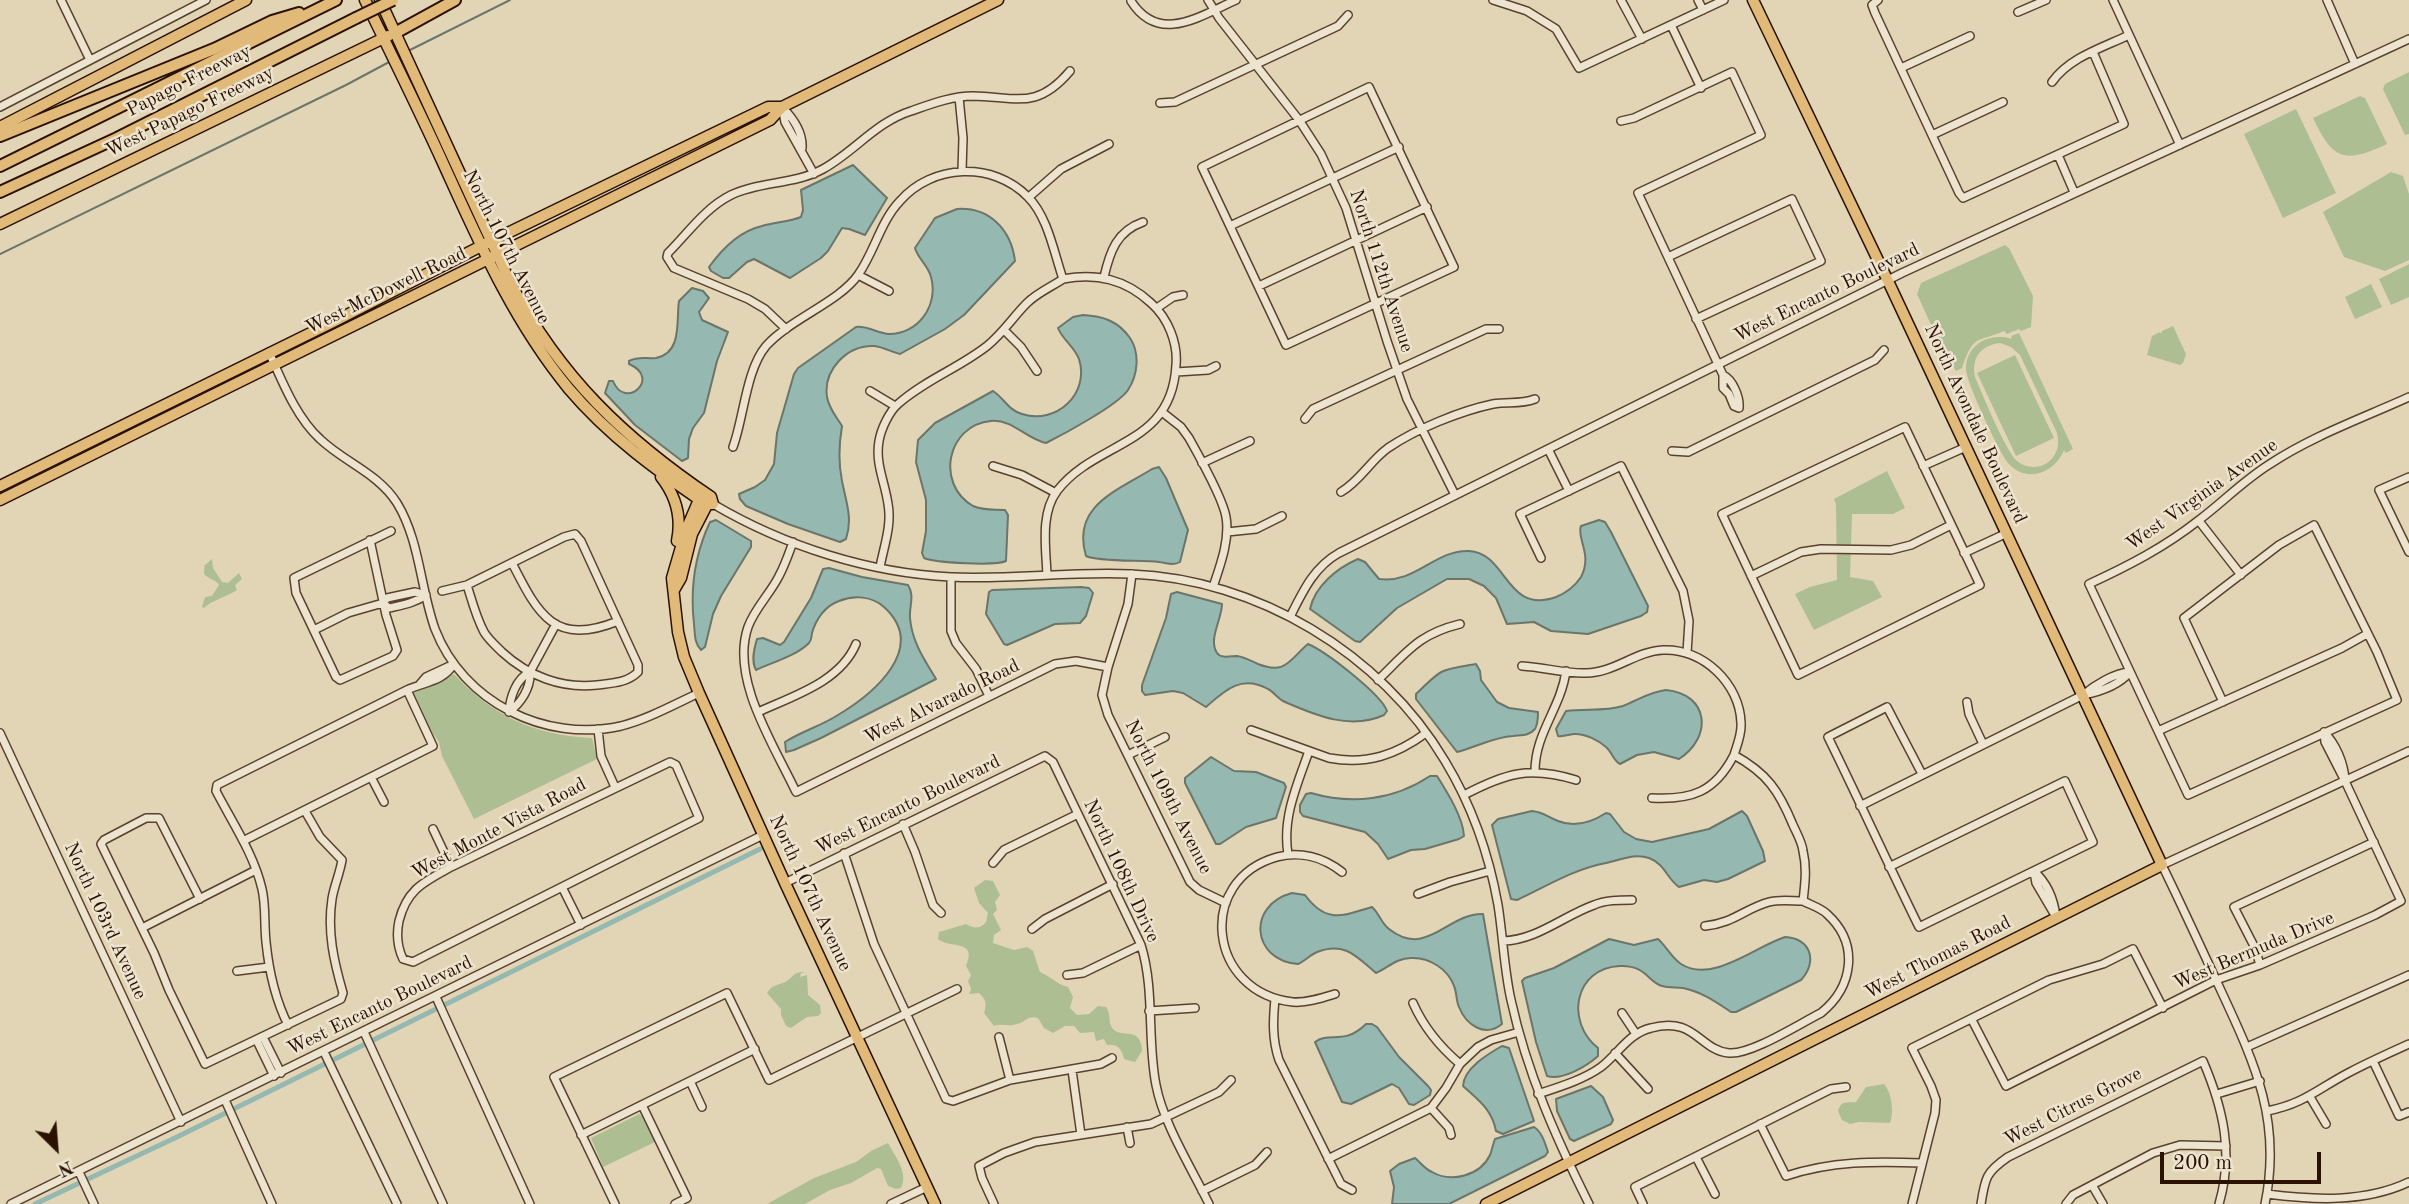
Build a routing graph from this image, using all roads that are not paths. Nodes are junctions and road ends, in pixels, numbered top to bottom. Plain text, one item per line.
1 (61, 0) edge
2 (206, 0) edge
3 (246, 0) edge
4 (365, 0) edge
5 (380, 0) edge
6 (393, 0) edge
7 (455, 0) edge
8 (998, 0) edge
9 (1208, 0) edge
10 (1236, 0) edge
11 (1493, 0) edge
12 (1621, 0) edge
13 (1699, 0) edge
14 (1724, 0) edge
15 (1753, 0) edge
16 (2046, 0) edge
17 (2113, 0) edge
18 (2327, 0) edge
19 (1131, 1) edge
20 (332, 2) edge
21 (1875, 2) edge
22 (1214, 10) junction
23 (1703, 10) junction
24 (2018, 12) dead end
25 (1348, 15) dead end
26 (1671, 25) junction
27 (395, 33) junction
28 (2129, 35) junction
29 (1970, 36) dead end
30 (383, 38) junction
31 (1642, 39) junction
32 (2409, 39) edge
33 (2093, 52) junction
34 (90, 60) junction
35 (1255, 64) junction
36 (2356, 64) junction
37 (1901, 68) junction
38 (1070, 71) dead end
39 (2052, 82) dead end
40 (1701, 88) junction
41 (412, 96) junction
42 (959, 97) junction
43 (2003, 102) dead end
44 (1160, 103) dead end
45 (0, 107) edge
46 (782, 107) junction
47 (1299, 120) junction
48 (1621, 121) dead end
49 (0, 127) edge
50 (0, 135) edge
51 (1932, 135) junction
52 (1109, 144) dead end
53 (2180, 145) junction
54 (447, 146) junction
55 (1399, 147) junction
56 (438, 151) junction
57 (2058, 155) junction
58 (0, 166) edge
59 (962, 171) junction
60 (814, 174) junction
61 (1333, 178) junction
62 (463, 181) junction
63 (0, 192) edge
64 (2074, 192) junction
65 (1029, 197) junction
66 (1427, 207) junction
67 (1143, 222) dead end
68 (0, 224) edge
69 (1230, 226) junction
70 (1356, 240) junction
71 (487, 243) junction
72 (1668, 257) junction
73 (493, 258) junction
74 (858, 275) junction
75 (1104, 277) junction
76 (1063, 279) junction
77 (1888, 281) junction
78 (1259, 286) junction
79 (889, 291) dead end
80 (1183, 295) dead end
81 (1375, 304) junction
82 (1157, 308) junction
83 (1696, 319) junction
84 (786, 329) junction
85 (1499, 329) dead end
86 (1005, 331) junction
87 (1884, 350) dead end
88 (270, 352) junction
89 (1718, 364) junction
90 (275, 365) junction
91 (1216, 366) dead end
92 (1397, 370) junction
93 (1037, 372) dead end
94 (1176, 372) junction
95 (870, 391) dead end
96 (2409, 397) edge
97 (1535, 399) dead end
98 (895, 406) junction
99 (1162, 412) junction
100 (1305, 419) dead end
101 (1747, 424) junction
102 (1423, 431) junction
103 (1251, 441) dead end
104 (632, 445) junction
105 (733, 447) dead end
106 (1966, 447) junction
107 (1548, 449) junction
108 (1672, 452) dead end
109 (1202, 463) junction
110 (648, 464) junction
111 (993, 466) dead end
112 (1923, 466) junction
113 (2409, 477) edge
114 (0, 486) edge
115 (1569, 491) junction
116 (1341, 492) dead end
117 (1056, 493) junction
118 (1455, 495) junction
119 (706, 499) junction
120 (0, 500) edge
121 (1282, 516) dead end
122 (2199, 521) junction
123 (1951, 525) junction
124 (391, 531) dead end
125 (1227, 532) junction
126 (2007, 533) junction
127 (370, 540) junction
128 (793, 542) junction
129 (2408, 552) edge
130 (1965, 553) junction
131 (1541, 558) dead end
132 (512, 562) junction
133 (675, 563) junction
134 (880, 567) junction
135 (1132, 573) junction
136 (1047, 575) junction
137 (2241, 575) junction
138 (1751, 576) junction
139 (951, 577) junction
140 (467, 585) junction
141 (1213, 587) junction
142 (442, 591) dead end
143 (674, 591) junction
144 (401, 595) junction
145 (426, 595) junction
146 (383, 603) junction
147 (403, 605) junction
148 (1290, 617) junction
149 (618, 621) junction
150 (555, 624) junction
151 (1460, 624) dead end
152 (314, 631) junction
153 (2367, 634) junction
154 (856, 643) dead end
155 (1687, 653) junction
156 (454, 664) junction
157 (1108, 667) junction
158 (1522, 667) dead end
159 (1566, 671) junction
160 (530, 672) junction
161 (2130, 672) junction
162 (1378, 680) junction
163 (516, 688) junction
164 (407, 690) junction
165 (524, 693) junction
166 (699, 693) junction
167 (2083, 695) junction
168 (989, 696) junction
169 (1967, 702) dead end
170 (2223, 702) junction
171 (509, 712) junction
172 (758, 712) junction
173 (598, 729) junction
174 (1251, 730) dead end
175 (2158, 731) junction
176 (2324, 732) junction
177 (0, 733) edge
178 (1426, 733) junction
179 (1165, 737) dead end
180 (1983, 744) junction
181 (1309, 751) junction
182 (2409, 751) edge
183 (1128, 755) junction
184 (1734, 755) junction
185 (1045, 756) joint
186 (1535, 771) junction
187 (1922, 774) junction
188 (371, 778) junction
189 (1576, 780) dead end
190 (2346, 780) junction
191 (615, 787) junction
192 (1464, 795) junction
193 (1652, 798) dead end
194 (384, 802) dead end
195 (1860, 806) junction
196 (305, 811) junction
197 (1077, 814) junction
198 (902, 824) junction
199 (433, 829) dead end
200 (763, 835) junction
201 (243, 841) junction
202 (2374, 842) junction
203 (844, 853) junction
204 (1288, 854) junction
205 (993, 863) dead end
206 (2162, 865) junction
207 (451, 867) junction
208 (1889, 867) junction
209 (256, 870) junction
210 (1490, 871) junction
211 (2034, 871) junction
212 (1342, 872) dead end
213 (785, 883) junction
214 (1113, 884) junction
215 (562, 887) junction
216 (1418, 894) dead end
217 (200, 900) junction
218 (1632, 900) dead end
219 (1803, 901) junction
220 (1226, 903) junction
221 (941, 913) dead end
222 (2056, 917) junction
223 (581, 925) junction
224 (1704, 926) dead end
225 (142, 928) junction
226 (1032, 929) dead end
227 (1503, 941) junction
228 (1141, 945) junction
229 (2260, 965) junction
230 (269, 967) junction
231 (237, 971) dead end
232 (1067, 975) dead end
233 (2409, 975) edge
234 (2216, 980) junction
235 (957, 989) dead end
236 (1335, 994) dead end
237 (1275, 999) junction
238 (439, 1003) junction
239 (1413, 1003) dead end
240 (1195, 1008) dead end
241 (2163, 1008) junction
242 (1149, 1011) junction
243 (907, 1013) junction
244 (1622, 1013) dead end
245 (1972, 1020) junction
246 (288, 1025) junction
247 (1519, 1032) junction
248 (1636, 1034) junction
249 (857, 1036) junction
250 (999, 1037) dead end
251 (260, 1039) junction
252 (366, 1039) junction
253 (2409, 1044) edge
254 (2247, 1047) junction
255 (755, 1049) junction
256 (324, 1052) junction
257 (1615, 1053) junction
258 (1112, 1058) dead end
259 (2373, 1061) junction
260 (1460, 1064) junction
261 (1072, 1070) junction
262 (277, 1075) junction
263 (1010, 1080) junction
264 (1230, 1080) dead end
265 (690, 1081) junction
266 (2260, 1081) junction
267 (1846, 1087) dead end
268 (1648, 1089) dead end
269 (1538, 1094) junction
270 (2217, 1094) junction
271 (2310, 1097) junction
272 (225, 1100) junction
273 (642, 1105) junction
274 (702, 1107) dead end
275 (1431, 1108) junction
276 (2267, 1111) junction
277 (2409, 1112) edge
278 (1167, 1118) junction
279 (181, 1122) junction
280 (1760, 1124) junction
281 (2326, 1124) dead end
282 (1127, 1128) junction
283 (581, 1135) junction
284 (1081, 1135) junction
285 (1451, 1135) dead end
286 (1130, 1143) dead end
287 (2226, 1146) junction
288 (1267, 1152) dead end
289 (1696, 1157) junction
290 (1328, 1159) junction
291 (1569, 1163) junction
292 (1922, 1163) junction
293 (82, 1178) junction
294 (2409, 1182) edge
295 (2092, 1185) junction
296 (927, 1187) junction
297 (1352, 1190) dead end
298 (1202, 1191) junction
299 (1715, 1194) dead end
300 (2267, 1194) junction
301 (2357, 1201) edge
302 (11, 1204) edge
303 (93, 1204) edge
304 (272, 1204) edge
305 (397, 1204) edge
306 (443, 1204) edge
307 (530, 1204) edge
308 (615, 1204) edge
309 (675, 1204) edge
310 (891, 1204) edge
311 (935, 1204) edge
312 (994, 1204) edge
313 (1209, 1204) edge
314 (1486, 1204) edge
315 (1589, 1204) edge
316 (1643, 1204) edge
317 (1912, 1204) edge
318 (1981, 1204) edge
319 (2066, 1204) edge
320 (2104, 1204) edge
321 (2219, 1204) edge
322 (2265, 1204) edge

1 - 34 street
2 - 34 street
3 - 49 main road
4 - 30 main road, North 107th Avenue
5 - 27 main road, North 107th Avenue
6 - 63 highway, Papago Freeway, bridge
7 - 27 highway
8 - 46 main road, West McDowell Road
9 - 22 street, North 112th Avenue
10 - 22 street
11 - 31 street
12 - 31 street
13 - 23 street
14 - 23 street
15 - 77 main road, North Avondale Boulevard
16 - 24 street
17 - 28 street
18 - 36 street
19 - 22 street
20 - 50 highway
20 - 58 highway, Papago Freeway
21 - 37 street
22 - 35 street, North 112th Avenue
23 - 26 street
25 - 35 street
26 - 31 street
26 - 40 street
27 - 30 main road, West Papago Freeway
27 - 54 main road, North 107th Avenue
28 - 33 street
28 - 53 street
29 - 37 street
30 - 41 main road, North 107th Avenue
30 - 68 main road, West Papago Freeway
32 - 36 street, West Encanto Boulevard
33 - 39 street
33 - 57 street
34 - 45 street
35 - 44 street
35 - 47 street, North 112th Avenue
36 - 53 street, West Encanto Boulevard
37 - 51 street
38 - 42 street
40 - 48 street
40 - 72 street
41 - 54 main road
41 - 56 main road, North 107th Avenue
42 - 59 street
42 - 60 street
43 - 51 street
46 - 60 street
46 - 71 main road, West McDowell Road
46 - 73 main road, West McDowell Road
47 - 55 street
47 - 61 street, North 112th Avenue
47 - 69 street
51 - 57 street
52 - 65 street
53 - 64 street, West Encanto Boulevard
54 - 62 main road, North 107th Avenue
55 - 61 street
55 - 66 street
56 - 62 main road
56 - 71 main road, North 107th Avenue
57 - 64 street
59 - 65 street
59 - 74 street
60 - 84 street
61 - 69 street
61 - 70 street, North 112th Avenue
62 - 71 main road, North 107th Avenue
64 - 77 street, West Encanto Boulevard
65 - 76 street
66 - 70 street
66 - 81 street
67 - 75 street
69 - 78 street
70 - 78 street
70 - 81 street, North 112th Avenue
71 - 73 main road, North 107th Avenue
71 - 88 main road, West McDowell Road
72 - 83 street
72 - 83 street
73 - 90 main road, West McDowell Road
73 - 104 main road, North 107th Avenue
74 - 79 street
74 - 84 street
75 - 76 street
75 - 82 street
76 - 86 street
77 - 89 street, West Encanto Boulevard
77 - 106 main road, North Avondale Boulevard
78 - 81 street
80 - 82 street
81 - 92 street, North 112th Avenue
82 - 94 street
83 - 89 street
84 - 105 street
85 - 92 street
86 - 93 street
86 - 98 street
87 - 101 street
88 - 90 street
88 - 114 main road, West McDowell Road
89 - 101 street
89 - 107 street, West Encanto Boulevard
90 - 120 main road, West McDowell Road
90 - 145 street
91 - 94 street
92 - 100 street
92 - 102 street, North 112th Avenue
94 - 99 street
95 - 98 street
96 - 122 street, West Virginia Avenue
97 - 102 street
98 - 134 street
99 - 109 street
99 - 117 street
101 - 108 street
102 - 116 street
102 - 118 street, North 112th Avenue
103 - 109 street
104 - 110 main road, North 107th Avenue
104 - 119 main road, North 107th Avenue
106 - 112 street
106 - 126 main road, North Avondale Boulevard
107 - 115 street
107 - 118 street, West Encanto Boulevard
109 - 125 street
110 - 119 main road, North 107th Avenue
110 - 133 main road
111 - 117 street
112 - 123 street
112 - 138 street
113 - 129 street
115 - 131 street
115 - 155 street
117 - 136 street
118 - 148 street, West Encanto Boulevard
119 - 128 street
119 - 133 main road, North 107th Avenue
119 - 143 main road, North 107th Avenue
121 - 125 street
122 - 137 street
122 - 161 street, West Virginia Avenue
123 - 130 street
123 - 138 street
124 - 127 street
125 - 141 street
126 - 130 street
126 - 167 main road, North Avondale Boulevard
127 - 146 street
127 - 152 street
128 - 134 street
128 - 172 street
130 - 138 street
132 - 140 street
132 - 149 street
132 - 150 street
133 - 143 main road, North 107th Avenue
134 - 139 street
135 - 136 street
135 - 141 street
135 - 157 street, North 109th Avenue
136 - 139 street
137 - 153 street
137 - 170 street
139 - 168 street
140 - 142 street
140 - 160 street
141 - 148 street
143 - 166 main road, North 107th Avenue
144 - 145 street
144 - 146 street
144 - 147 street
145 - 147 street
145 - 156 street
146 - 147 street
146 - 152 street
146 - 152 street
148 - 162 street
149 - 150 street
149 - 160 street
150 - 160 street
151 - 162 street
153 - 170 street
153 - 176 street
154 - 172 street
155 - 159 street
155 - 184 street
156 - 164 street
156 - 171 street
157 - 168 street, West Alvarado Road
157 - 183 street, North 109th Avenue
158 - 159 street
159 - 186 street
160 - 163 street
160 - 165 street
161 - 167 street
161 - 175 street
162 - 178 street
163 - 165 street
163 - 171 street
164 - 188 street
164 - 201 street
165 - 171 street
166 - 173 street
166 - 200 main road, North 107th Avenue
167 - 180 street
167 - 206 main road, North Avondale Boulevard
168 - 172 street, West Alvarado Road
169 - 180 street
170 - 175 street
171 - 173 street
173 - 191 street
174 - 181 street
175 - 176 street
176 - 190 street
177 - 279 street, North 103rd Avenue
178 - 181 street
178 - 192 street
179 - 183 street
180 - 187 street
181 - 204 street
182 - 190 street, West Thomas Road
183 - 220 street, North 109th Avenue
184 - 193 street
184 - 219 street
185 - 197 street, North 108th Drive
185 - 198 street, West Encanto Boulevard
186 - 189 street
186 - 192 street
187 - 195 street
187 - 195 street
188 - 194 street
188 - 196 street
190 - 202 street
190 - 206 street, West Thomas Road
191 - 207 street, West Monte Vista Road
191 - 215 street, West Monte Vista Road
192 - 210 street
195 - 208 street
196 - 201 street
196 - 246 street
197 - 205 street
197 - 214 street, North 108th Drive
198 - 203 street, West Encanto Boulevard
198 - 221 street
199 - 207 street
200 - 213 main road, North 107th Avenue
200 - 223 street, West Encanto Boulevard
201 - 209 street
202 - 229 street
202 - 229 street, West Bermuda Drive
203 - 213 street, West Encanto Boulevard
203 - 243 street
204 - 212 street
204 - 220 street
206 - 222 main road, West Thomas Road
206 - 234 street
207 - 215 street, West Monte Vista Road
208 - 211 street
208 - 211 street
209 - 217 street
209 - 230 street
210 - 216 street
210 - 227 street
211 - 222 street
213 - 249 main road, North 107th Avenue
214 - 226 street
214 - 228 street, North 108th Drive
215 - 223 street
217 - 225 street
217 - 225 street
218 - 227 street
219 - 224 street
219 - 248 street
220 - 237 street
222 - 291 main road, West Thomas Road
223 - 238 street, West Encanto Boulevard
225 - 251 street
227 - 247 street
228 - 232 street
228 - 242 street, North 108th Drive
229 - 234 street, West Bermuda Drive
230 - 231 street
230 - 246 street
233 - 254 street
234 - 241 street, West Bermuda Drive
234 - 254 street
235 - 243 street
236 - 237 street
237 - 290 street
238 - 252 street, West Encanto Boulevard
238 - 307 street
239 - 260 street
240 - 242 street
241 - 245 street
241 - 245 street, West Bermuda Drive
242 - 278 street, North 108th Drive
243 - 249 street
243 - 263 street
244 - 248 street
245 - 292 street
246 - 251 street
247 - 260 street
247 - 269 street
248 - 257 street
249 - 255 street
249 - 296 main road, North 107th Avenue
250 - 263 street
251 - 262 street
252 - 256 street, West Encanto Boulevard
252 - 306 street
253 - 259 street
254 - 266 street
255 - 265 street
255 - 283 street
256 - 262 street, West Encanto Boulevard
256 - 305 street
257 - 268 street
257 - 269 street
258 - 261 street
259 - 271 street
259 - 277 street
260 - 275 street
261 - 263 street
261 - 284 street
262 - 272 street, West Encanto Boulevard
264 - 278 street
265 - 273 street
265 - 274 street
266 - 270 street
266 - 276 street
267 - 280 street
269 - 291 street
270 - 287 street
270 - 318 street, West Citrus Grove
271 - 276 street
271 - 281 street
272 - 279 street, West Encanto Boulevard
272 - 304 street
273 - 283 street
273 - 309 street
275 - 285 street
275 - 290 street
276 - 300 street
278 - 282 street
278 - 298 street, North 108th Drive
279 - 293 street, West Encanto Boulevard
280 - 289 street
280 - 292 street
282 - 284 street
282 - 286 street
283 - 308 street
284 - 312 street
287 - 295 street
287 - 321 street
288 - 298 street
289 - 299 street
289 - 316 street
290 - 297 street
291 - 314 main road, West Thomas Road
291 - 315 street
292 - 317 street
293 - 302 street, West Encanto Boulevard
293 - 303 street
294 - 301 street
295 - 319 street
295 - 320 street
296 - 310 street
296 - 311 main road, North 107th Avenue
298 - 313 street, North 108th Drive
300 - 301 street
300 - 322 street

